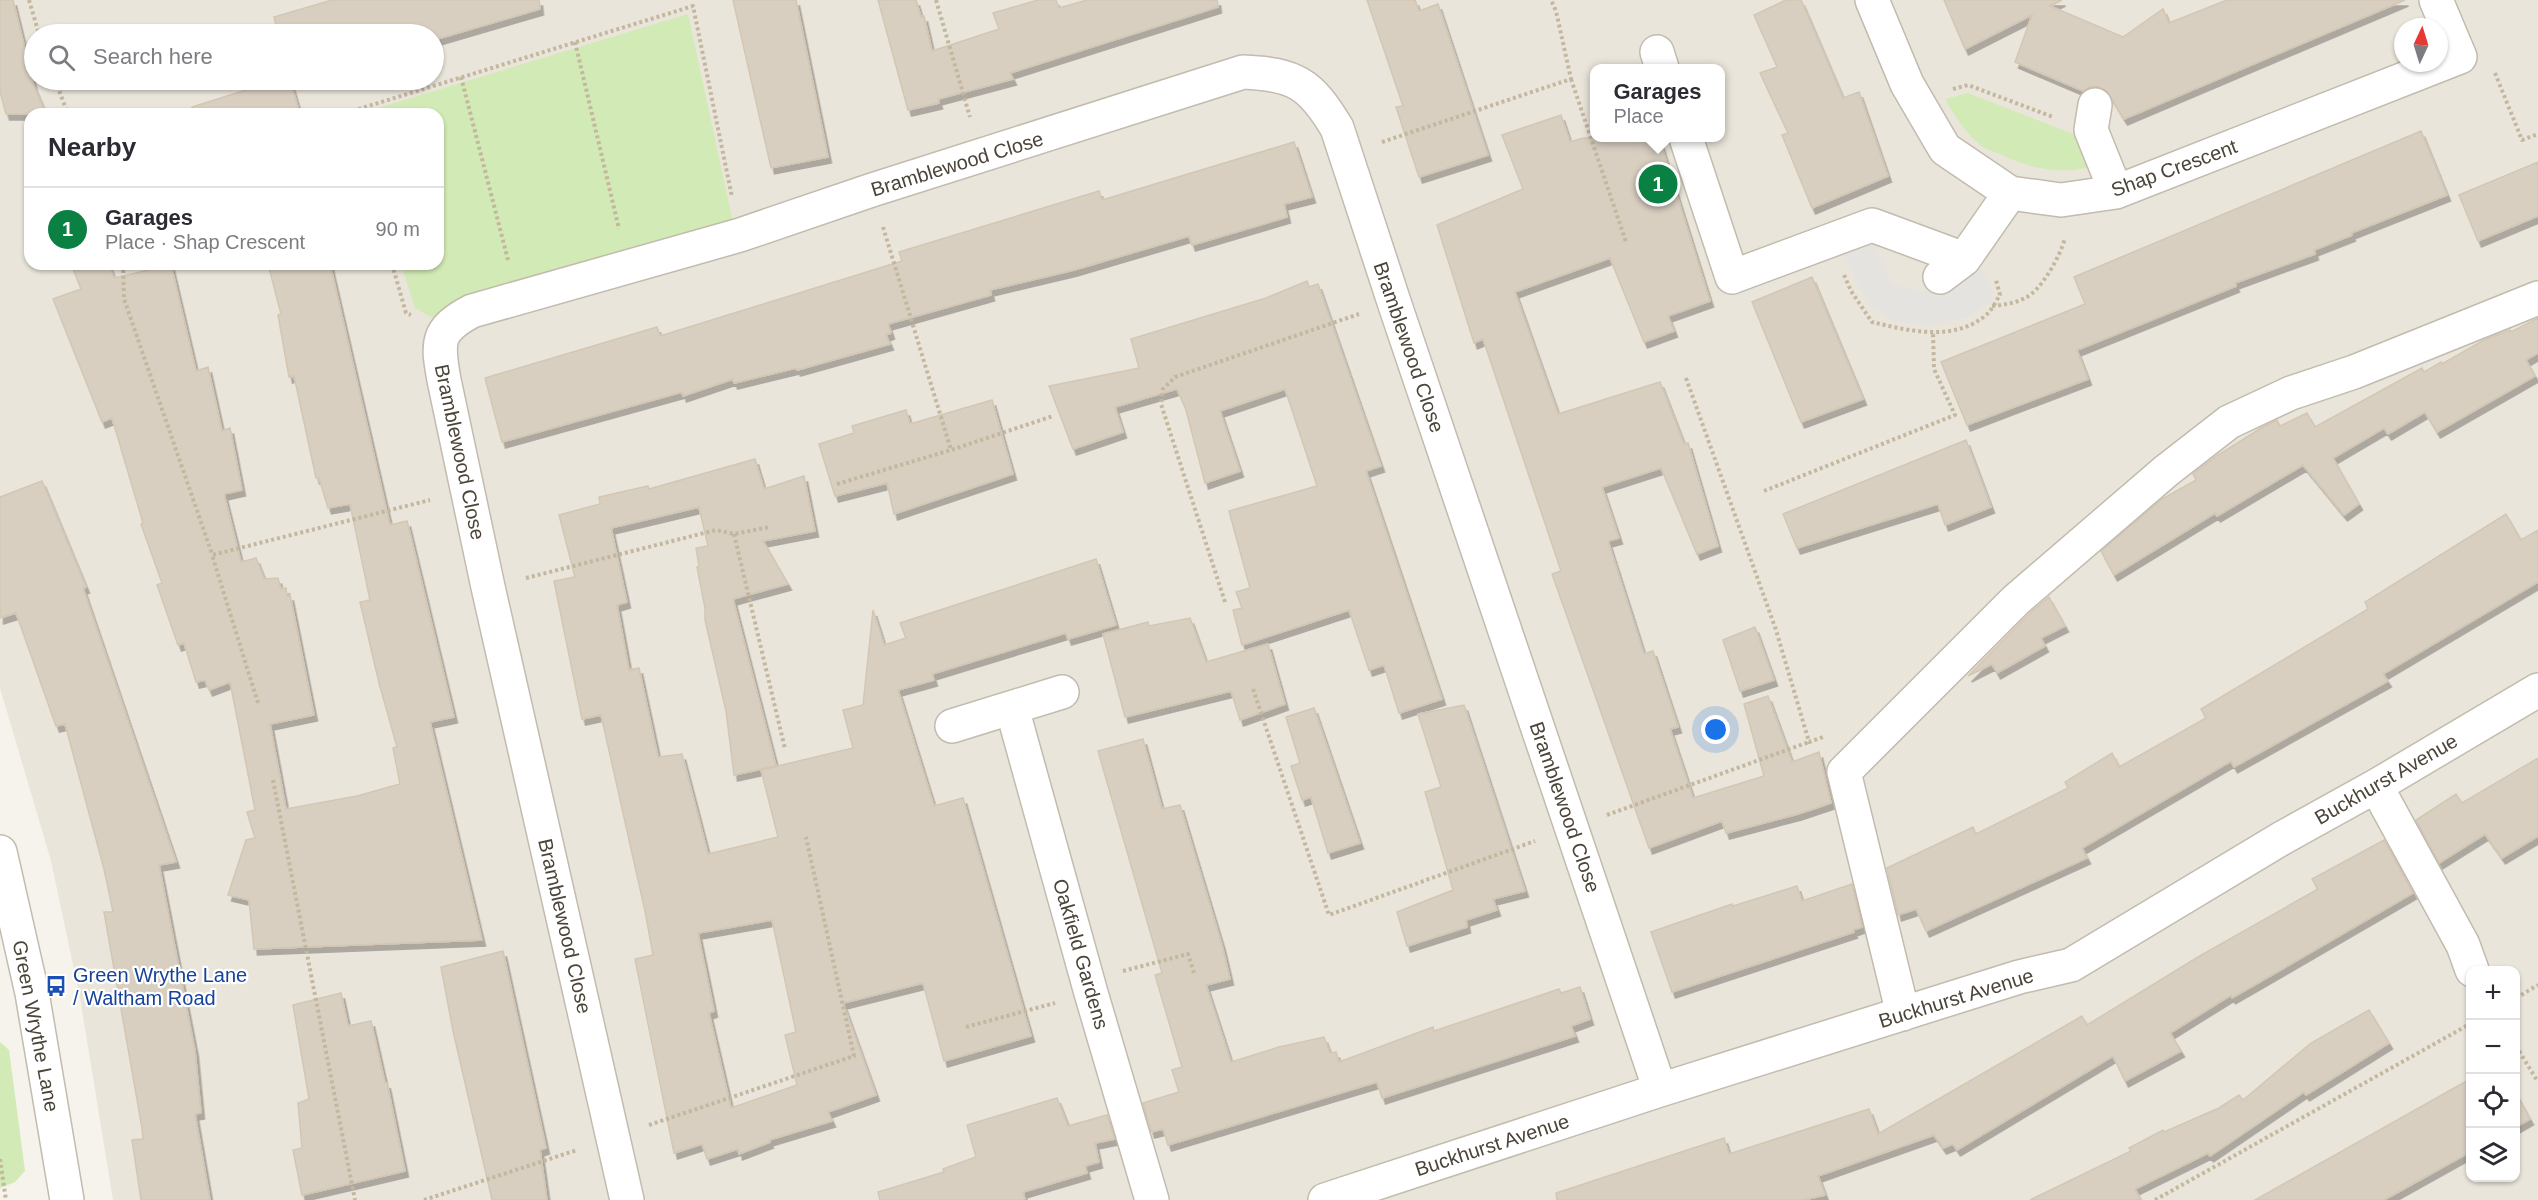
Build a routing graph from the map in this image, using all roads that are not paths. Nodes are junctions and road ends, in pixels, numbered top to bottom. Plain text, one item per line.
1 (1872, 0) edge
2 (2436, 0) edge
3 (2093, 117) road end
4 (1687, 142) edge
5 (2116, 192) junction
6 (2010, 193) junction
7 (2538, 297) edge
8 (2538, 690) edge
9 (1062, 692) dead end
10 (1012, 708) junction
11 (952, 726) dead end
12 (2376, 786) junction
13 (0, 852) edge
14 (2471, 966) edge
15 (1903, 1014) junction
16 (1660, 1090) junction
17 (67, 1200) edge
18 (627, 1200) edge
19 (1152, 1200) edge
20 (1325, 1200) edge

1 - 6 street, Shap Crescent
2 - 5 street, Shap Crescent
3 - 5 street
4 - 6 street
5 - 6 street, Shap Crescent
7 - 15 street
8 - 12 street, Buckhurst Avenue
9 - 10 street
10 - 11 street
10 - 19 street, Oakfield Gardens
12 - 14 street
12 - 15 street, Buckhurst Avenue
13 - 17 street, Green Wrythe Lane
15 - 16 street, Buckhurst Avenue
16 - 18 street, Bramblewood Close
16 - 20 street, Buckhurst Avenue

